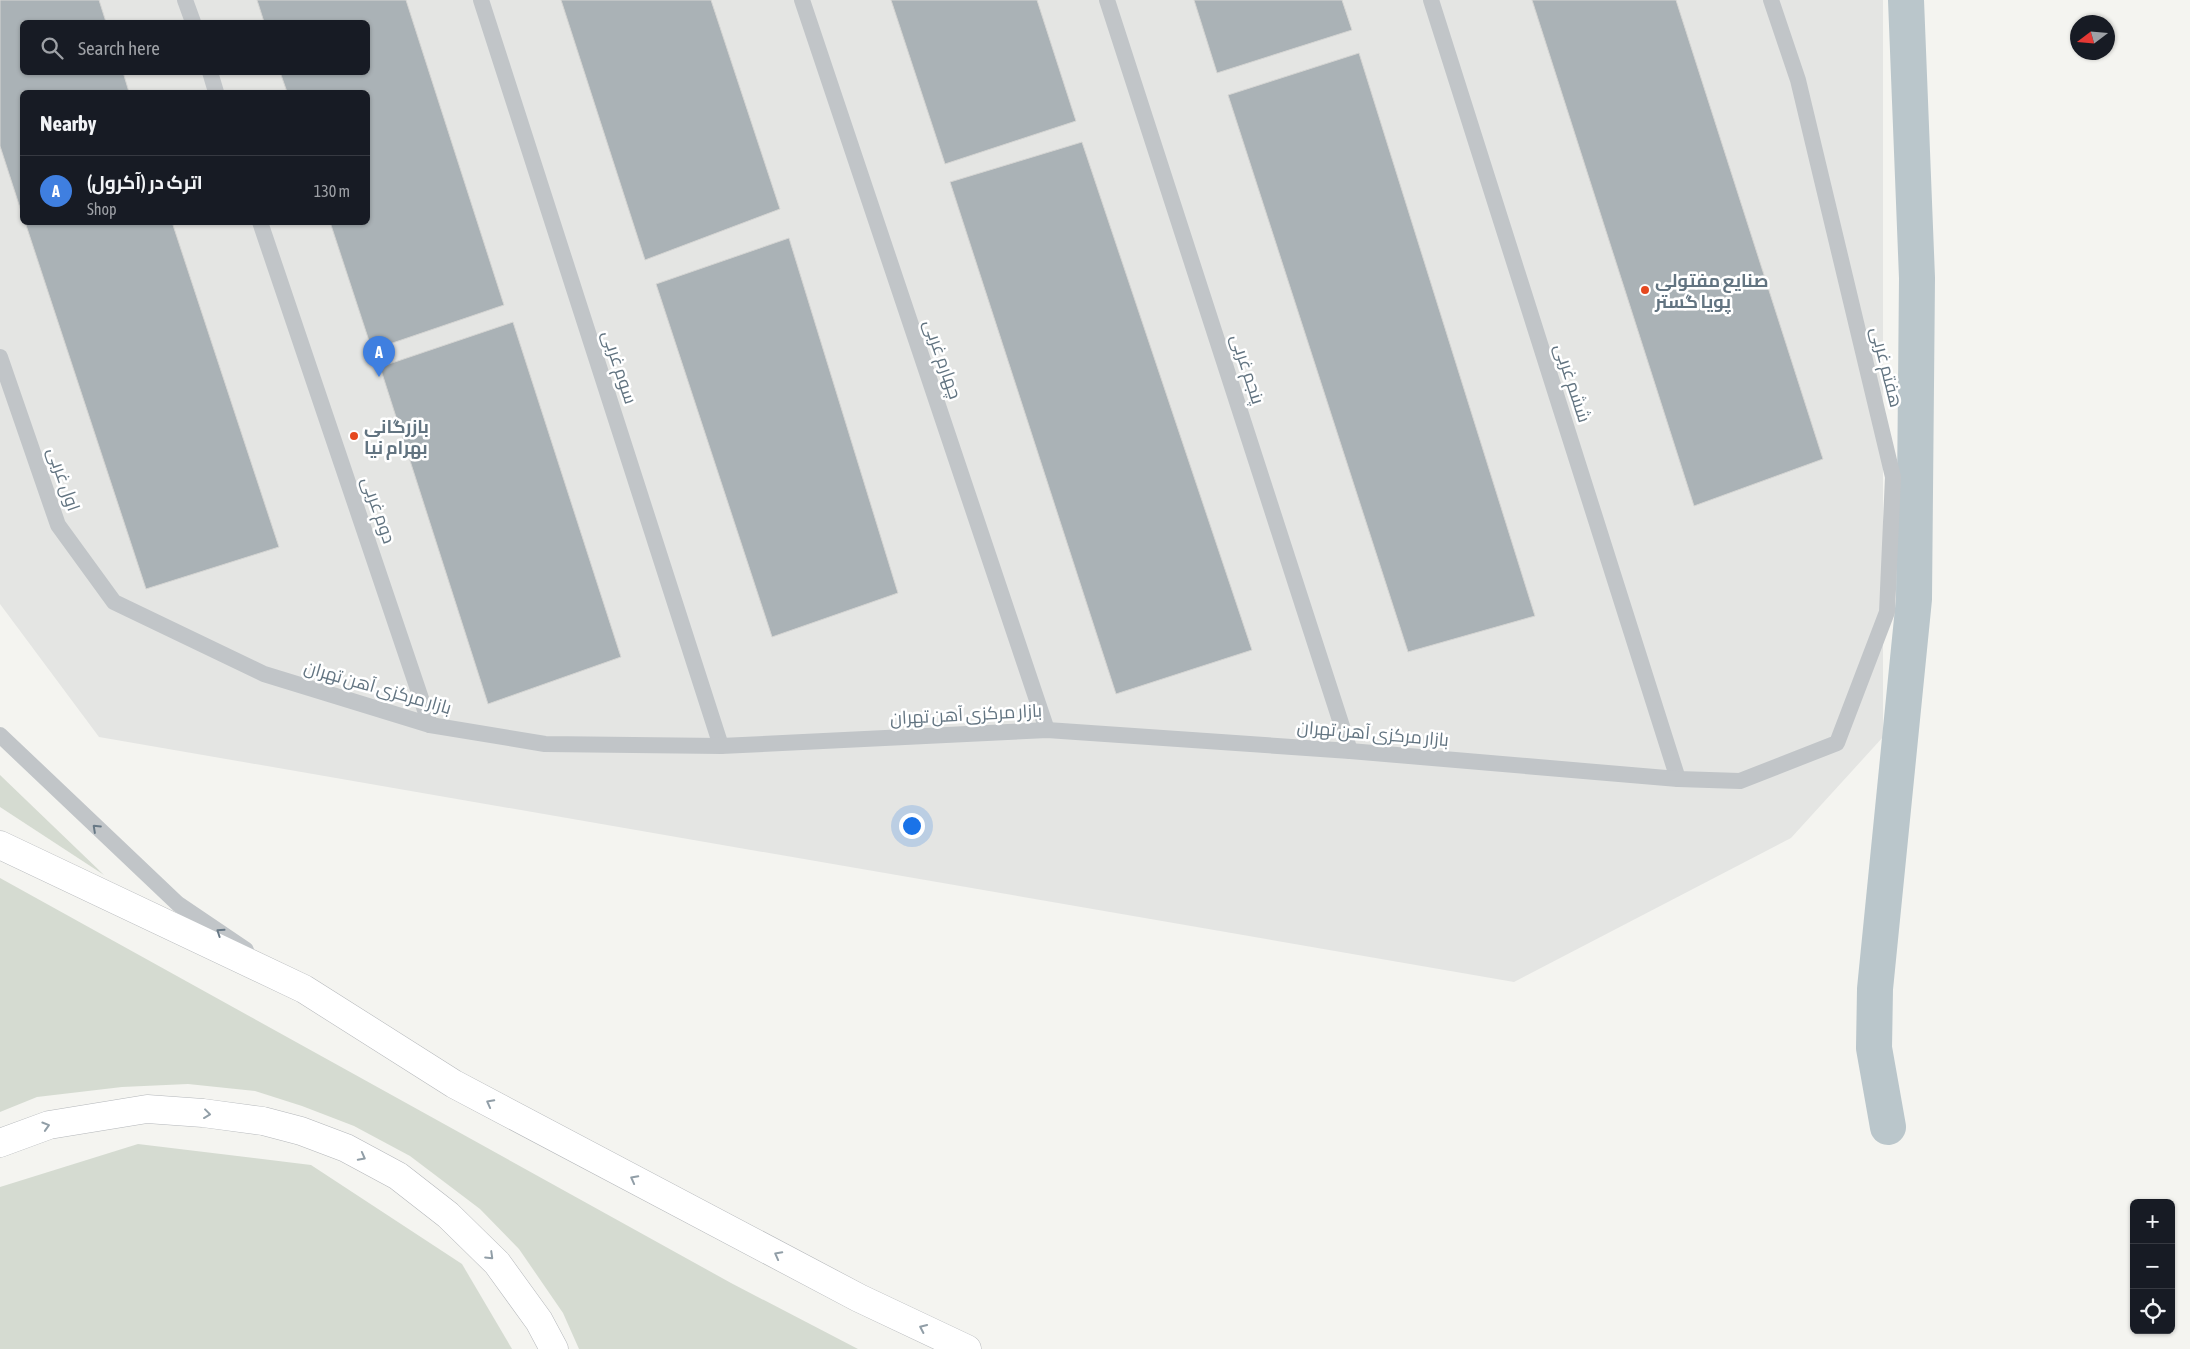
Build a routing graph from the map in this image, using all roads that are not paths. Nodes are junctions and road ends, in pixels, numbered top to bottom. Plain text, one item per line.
1 (185, 0) edge
2 (481, 0) edge
3 (802, 0) edge
4 (1107, 0) edge
5 (1431, 0) edge
6 (1771, 0) edge
7 (192, 20) edge
8 (211, 75) edge
9 (215, 90) edge
10 (261, 225) edge
11 (0, 357) edge
12 (114, 602) joint
13 (430, 726) junction
14 (1046, 730) junction
15 (0, 735) edge
16 (1837, 743) joint
17 (722, 746) junction
18 (1350, 751) junction
19 (1678, 779) junction
20 (0, 845) edge
21 (304, 989) junction
22 (0, 1143) edge
23 (554, 1349) edge
24 (967, 1349) edge

1 - 7 lane
2 - 17 lane, سوم غربی
3 - 14 lane, چهارم غربی
4 - 18 lane, پنجم غربی
5 - 19 lane, ششم غربی
6 - 16 lane, هفتم غربی
8 - 9 lane
10 - 13 lane, دوم غربی
11 - 12 lane, اول غربی
12 - 13 lane, بازار مرکزی آهن تهران
13 - 17 lane, بازار مرکزی آهن تهران
14 - 17 lane, بازار مرکزی آهن تهران
14 - 18 lane, بازار مرکزی آهن تهران
21 -> 15 lane
16 - 19 lane, بازار مرکزی آهن تهران
18 - 19 lane, بازار مرکزی آهن تهران
20 - 21 highway
24 -> 21 highway
22 -> 23 highway

